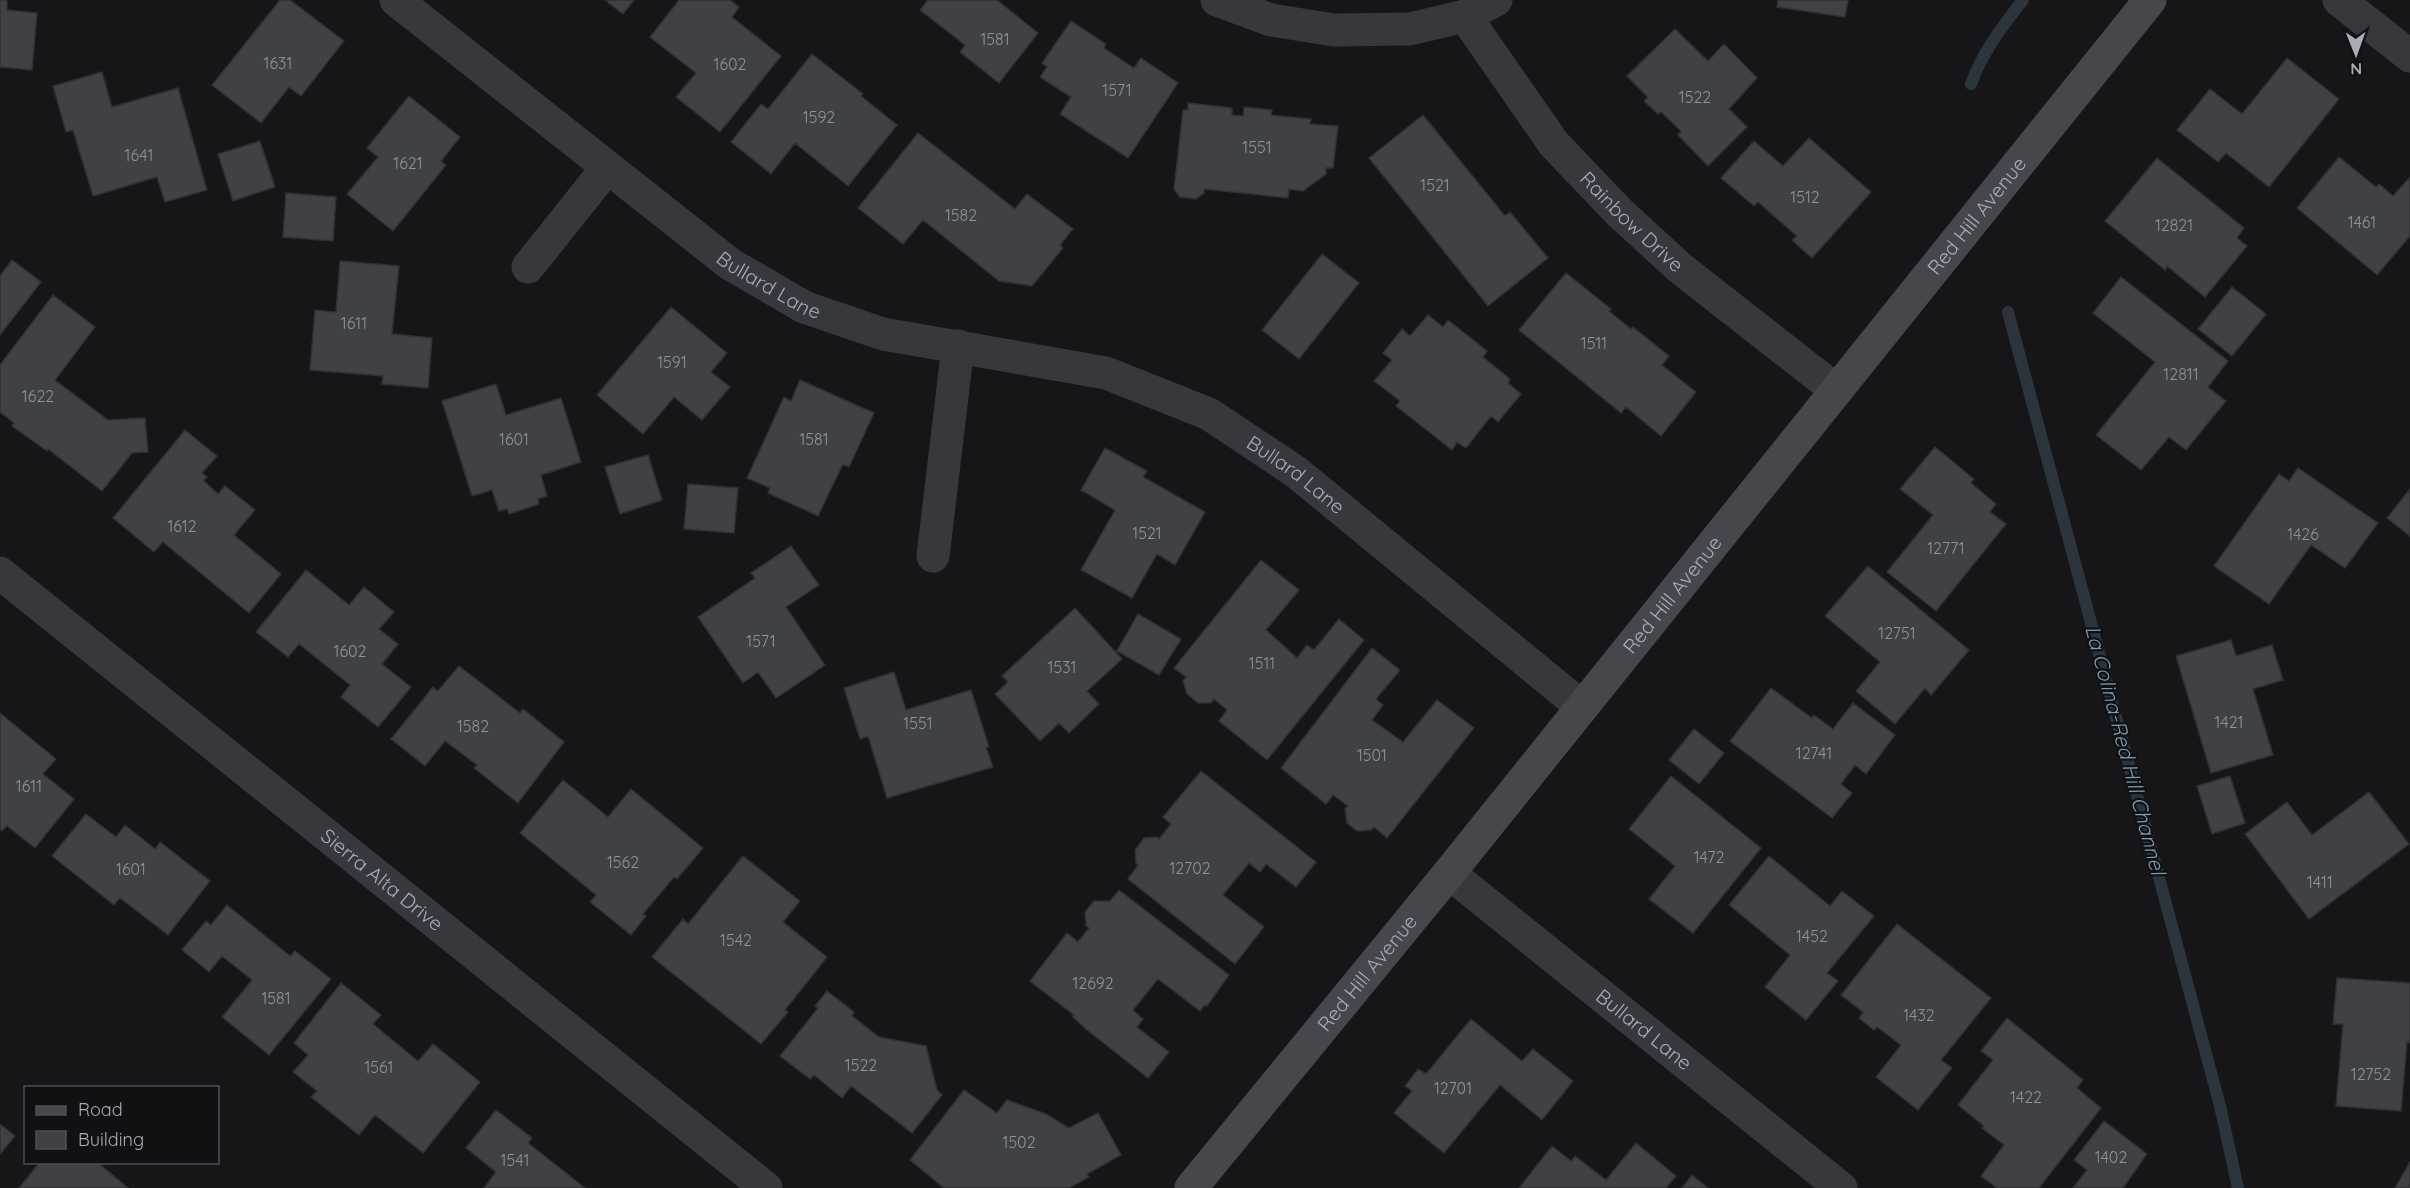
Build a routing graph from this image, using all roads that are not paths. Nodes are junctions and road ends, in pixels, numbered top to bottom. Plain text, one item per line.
1 (396, 0) edge
2 (1217, 0) edge
3 (1496, 0) edge
4 (2150, 0) edge
5 (2339, 0) edge
6 (1465, 16) junction
7 (2410, 56) edge
8 (607, 168) junction
9 (528, 267) dead end
10 (958, 346) junction
11 (1836, 390) junction
12 (933, 556) dead end
13 (0, 573) edge
14 (1582, 707) junction
15 (1449, 873) junction
16 (766, 1188) edge
17 (1191, 1188) edge
18 (1841, 1188) edge

1 - 8 street, Bullard Lane
2 - 6 street
3 - 6 street
4 - 11 main road, Red Hill Avenue
5 - 7 street
6 - 11 street, Rainbow Drive
8 - 9 street
8 - 10 street, Bullard Lane
10 - 12 street
10 - 14 street, Bullard Lane
11 - 14 main road, Red Hill Avenue
13 - 16 street, Sierra Alta Drive
14 - 15 main road, Red Hill Avenue
15 - 17 main road, Red Hill Avenue
15 - 18 street, Bullard Lane

